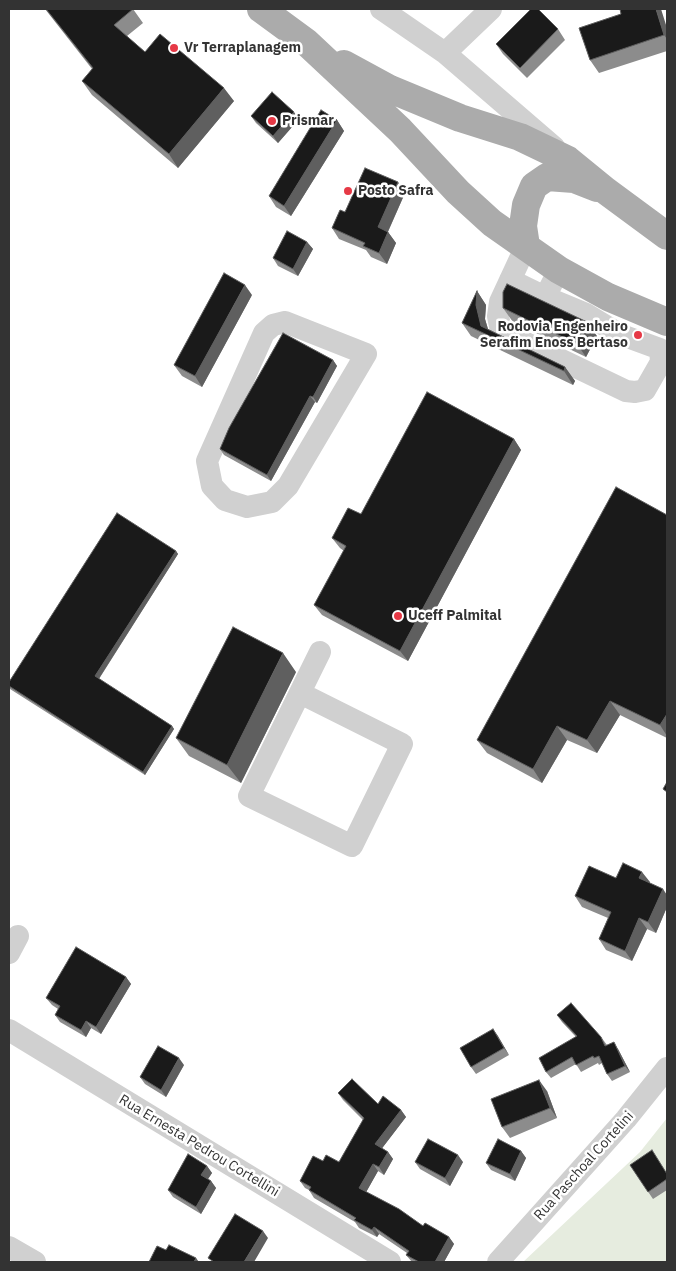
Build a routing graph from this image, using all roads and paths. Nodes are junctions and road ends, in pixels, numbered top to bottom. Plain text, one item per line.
1 (261, 9) edge
2 (381, 9) edge
3 (491, 9) edge
4 (306, 42) junction
5 (445, 53) junction
6 (568, 160) junction
7 (606, 191) junction
8 (667, 236) edge
9 (526, 246) junction
10 (559, 270) junction
11 (510, 280) junction
12 (546, 297) junction
13 (655, 317) edge
14 (366, 354) joint
15 (320, 652) dead end
16 (300, 693) junction
17 (9, 1030) edge
18 (667, 1068) edge
19 (9, 1247) edge
20 (35, 1262) edge
21 (390, 1262) edge
22 (498, 1262) edge

1 - 4 main road
2 - 5 street
3 - 5 street
4 - 6 main road
4 - 9 main road
5 - 6 street
6 - 7 main road
7 - 8 main road
7 - 9 main road
9 - 10 main road
9 - 11 street
10 - 12 street
10 - 13 main road
11 - 12 street
11 - 12 street
14 - 14 street
15 - 16 street
16 - 16 street
17 - 21 street, Rua Ernesta Pedrou Cortellini
18 - 22 street, Rua Paschoal Cortelini
19 - 20 street

